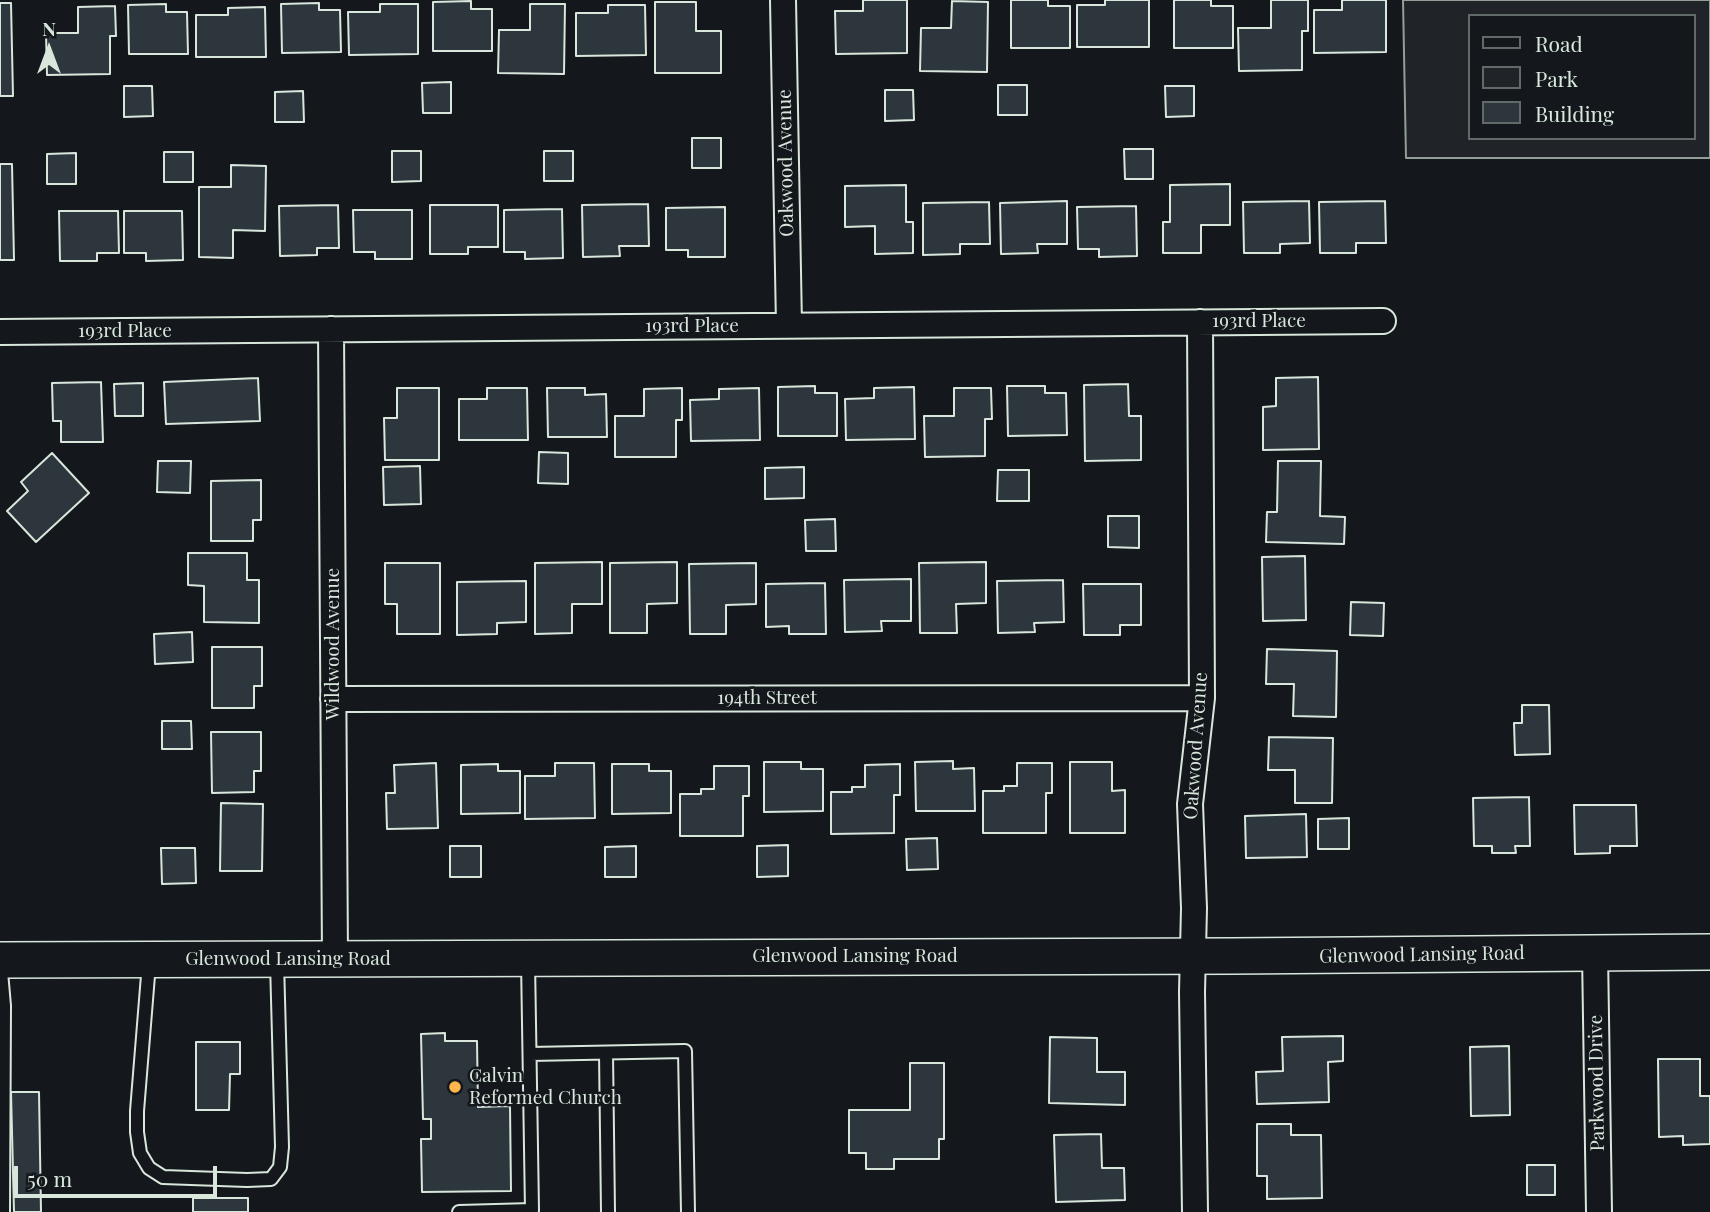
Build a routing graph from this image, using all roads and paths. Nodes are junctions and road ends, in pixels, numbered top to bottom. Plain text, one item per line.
1 (783, 0) edge
2 (1383, 320) dead end
3 (1199, 322) junction
4 (789, 326) junction
5 (331, 329) junction
6 (0, 332) edge
7 (1202, 698) junction
8 (333, 699) junction
9 (1710, 952) edge
10 (1595, 953) junction
11 (1192, 955) junction
12 (334, 958) junction
13 (528, 958) junction
14 (149, 959) junction
15 (277, 959) junction
16 (0, 960) edge
17 (606, 1053) junction
18 (530, 1054) junction
19 (3, 1212) edge
20 (459, 1212) edge
21 (608, 1212) edge
22 (688, 1212) edge
23 (1195, 1212) edge
24 (1599, 1212) edge

1 - 4 street, Oakwood Avenue
2 - 3 street, 193rd Place
3 - 4 street, 193rd Place
3 - 7 street, Oakwood Avenue
4 - 5 street, 193rd Place
5 - 6 street, 193rd Place
5 - 8 street, Wildwood Avenue
7 - 8 street, 194th Street
7 - 11 street, Oakwood Avenue
8 - 12 street, Wildwood Avenue
9 - 10 main road, Glenwood Lansing Road
10 - 11 main road, Glenwood Lansing Road
10 - 24 street, Parkwood Drive
11 - 13 main road, Glenwood Lansing Road
11 - 23 street, Oakwood Avenue
12 - 13 main road, Glenwood Lansing Road
12 - 15 main road, Glenwood Lansing Road
13 - 18 lane
14 - 15 main road, Glenwood Lansing Road
14 - 15 lane
14 - 16 main road, Glenwood Lansing Road
16 - 19 lane
17 - 18 lane
17 - 21 lane
17 - 22 lane
18 - 20 lane

